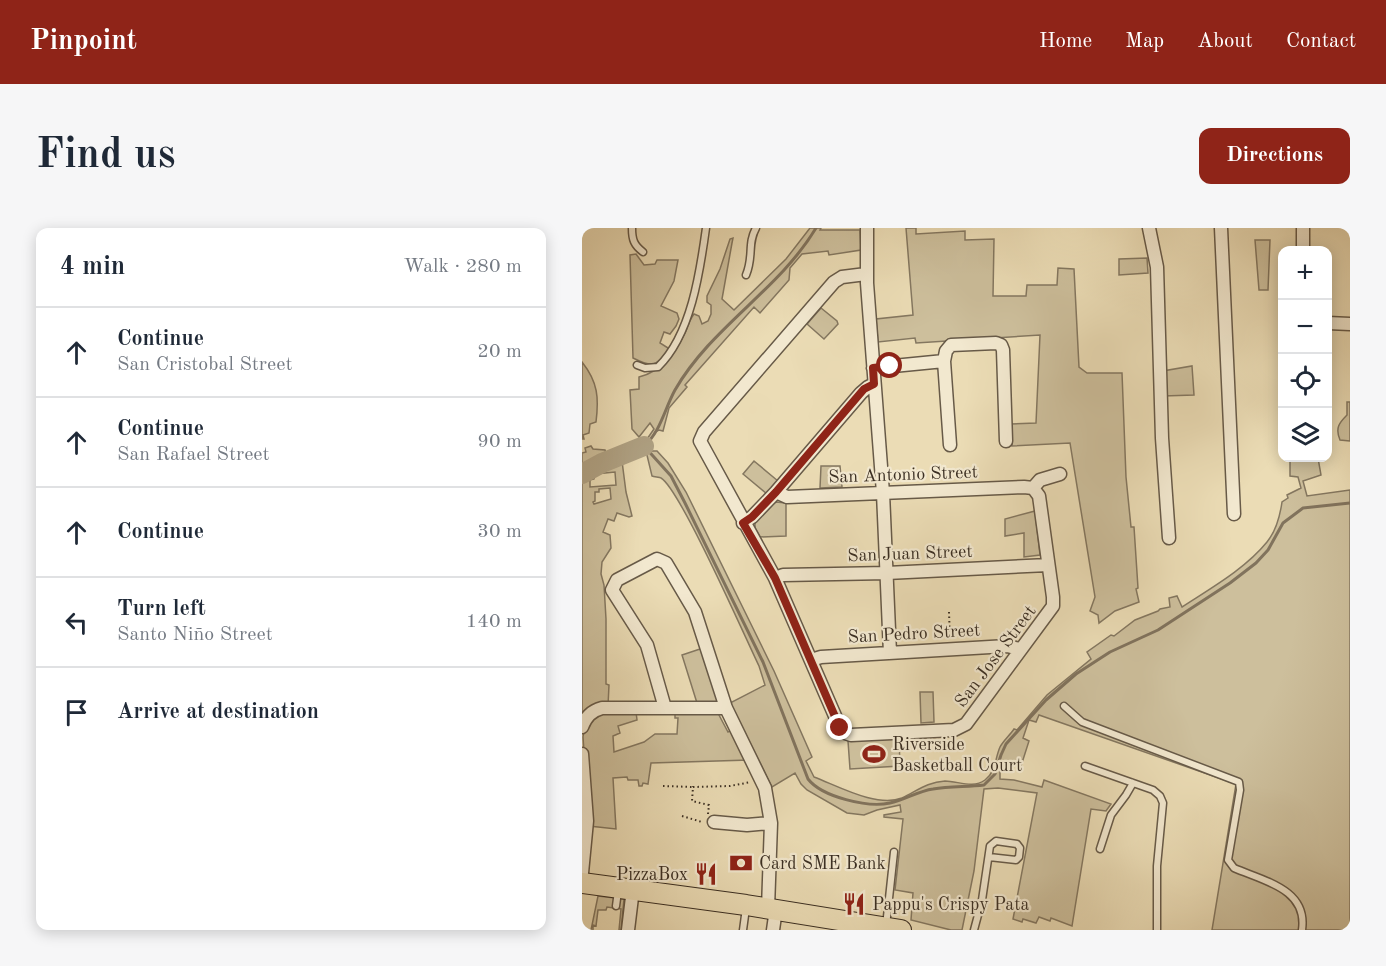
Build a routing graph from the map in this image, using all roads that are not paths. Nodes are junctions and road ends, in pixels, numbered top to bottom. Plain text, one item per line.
1 (632, 228) edge
2 (706, 228) edge
3 (756, 228) edge
4 (867, 228) edge
5 (1149, 228) edge
6 (1221, 228) edge
7 (1303, 228) edge
8 (1303, 246) edge
9 (643, 252) dead end
10 (866, 274) junction
11 (746, 275) dead end
12 (1332, 323) edge
13 (1350, 324) edge
14 (944, 361) junction
15 (637, 365) dead end
16 (873, 368) junction
17 (874, 384) junction
18 (1006, 441) dead end
19 (950, 445) dead end
20 (1060, 474) dead end
21 (1033, 489) junction
22 (776, 492) junction
23 (883, 493) junction
24 (1234, 514) dead end
25 (743, 523) junction
26 (1169, 538) dead end
27 (1048, 564) junction
28 (888, 573) junction
29 (775, 578) junction
30 (1020, 649) junction
31 (890, 653) junction
32 (811, 660) junction
33 (1064, 706) dead end
34 (665, 708) junction
35 (726, 708) junction
36 (582, 728) edge
37 (582, 754) edge
38 (1085, 766) dead end
39 (1132, 783) junction
40 (714, 822) dead end
41 (771, 823) junction
42 (1100, 849) dead end
43 (894, 852) dead end
44 (989, 857) junction
45 (582, 873) edge
46 (582, 883) edge
47 (622, 894) junction
48 (746, 905) junction
49 (772, 909) junction
50 (851, 926) edge
51 (891, 929) edge
52 (628, 930) edge
53 (743, 930) edge
54 (773, 930) edge
55 (974, 930) edge
56 (1157, 930) edge
57 (1302, 930) edge

1 - 9 lane
2 - 15 lane
3 - 11 lane
4 - 10 street
5 - 26 street
6 - 24 street
7 - 8 street
10 - 16 street
10 - 25 street
12 - 13 street
14 - 16 street
14 - 18 street
14 - 19 street
16 - 17 street
17 - 22 street
17 - 23 street
20 - 21 street
21 - 23 street, San Antonio Street
21 - 27 street, San Jose Street
22 - 23 street, San Antonio Street
22 - 25 street
23 - 28 street
25 - 29 street
27 - 28 street, San Juan Street
27 - 30 street, San Jose Street
28 - 29 street, San Juan Street
28 - 31 street
29 - 32 street
30 - 31 street, San Pedro Street
30 - 32 street, San Jose Street
31 - 32 street, San Pedro Street
33 - 57 lane
34 - 35 street
34 - 35 street
34 - 36 street
35 - 41 street
37 - 45 street
38 - 39 lane
39 - 42 lane
39 - 56 lane
40 - 41 street
41 - 49 street
43 - 51 lane
44 - 44 lane
44 - 55 lane
46 - 47 main road
47 - 48 main road
47 - 52 street
48 - 49 main road
48 - 53 lane
49 - 50 main road
49 - 54 street
50 - 51 main road

